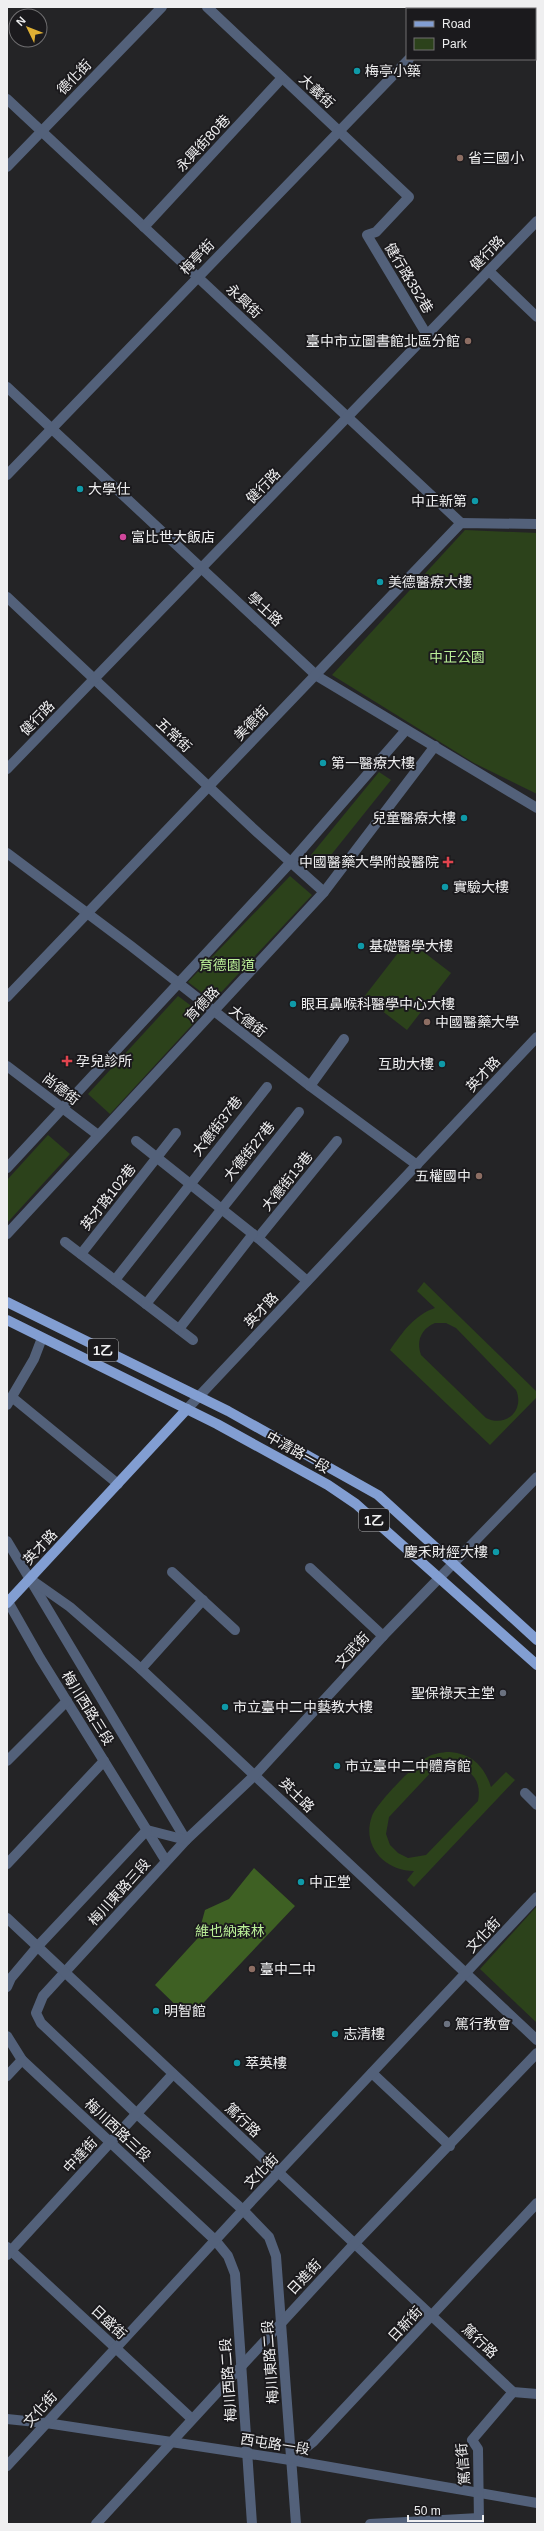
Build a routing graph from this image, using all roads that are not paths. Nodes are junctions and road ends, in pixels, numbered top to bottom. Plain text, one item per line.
1 (162, 7) edge
2 (207, 7) edge
3 (408, 60) edge
4 (282, 78) junction
5 (7, 99) edge
6 (340, 131) junction
7 (42, 132) junction
8 (7, 167) edge
9 (537, 221) edge
10 (144, 227) junction
11 (367, 235) joint
12 (488, 271) junction
13 (197, 277) junction
14 (537, 317) edge
15 (427, 335) junction
16 (7, 387) edge
17 (348, 417) junction
18 (52, 429) junction
19 (7, 475) edge
20 (461, 523) junction
21 (537, 524) edge
22 (202, 570) junction
23 (7, 597) edge
24 (317, 676) junction
25 (94, 680) junction
26 (406, 730) junction
27 (435, 746) junction
28 (7, 769) edge
29 (209, 787) junction
30 (537, 808) edge
31 (7, 853) edge
32 (290, 863) junction
33 (324, 892) junction
34 (86, 912) junction
35 (178, 984) junction
36 (7, 997) edge
37 (214, 1012) junction
38 (537, 1037) edge
39 (344, 1039) dead end
40 (7, 1066) edge
41 (266, 1086) dead end
42 (310, 1086) junction
43 (63, 1107) junction
44 (299, 1112) dead end
45 (176, 1133) dead end
46 (98, 1136) junction
47 (136, 1141) dead end
48 (337, 1141) dead end
49 (157, 1157) junction
50 (417, 1165) junction
51 (7, 1168) edge
52 (190, 1183) junction
53 (222, 1208) junction
54 (7, 1234) edge
55 (256, 1236) junction
56 (65, 1242) dead end
57 (82, 1254) junction
58 (115, 1280) junction
59 (307, 1281) junction
60 (7, 1302) edge
61 (146, 1304) junction
62 (7, 1320) edge
63 (179, 1329) junction
64 (42, 1338) junction
65 (193, 1340) dead end
66 (199, 1397) junction
67 (10, 1401) edge
68 (187, 1410) junction
69 (537, 1477) edge
70 (118, 1484) junction
71 (7, 1541) edge
72 (453, 1565) junction
73 (310, 1568) dead end
74 (172, 1572) dead end
75 (30, 1578) junction
76 (441, 1578) junction
77 (203, 1600) junction
78 (7, 1601) edge
79 (235, 1630) dead end
80 (383, 1636) junction
81 (537, 1640) edge
82 (537, 1665) edge
83 (141, 1669) junction
84 (67, 1701) junction
85 (7, 1761) edge
86 (104, 1761) junction
87 (255, 1775) junction
88 (525, 1793) dead end
89 (537, 1804) edge
90 (147, 1830) junction
91 (186, 1840) junction
92 (166, 1861) junction
93 (7, 1864) edge
94 (537, 1897) edge
95 (7, 1918) edge
96 (38, 1946) junction
97 (65, 1973) junction
98 (466, 1973) junction
99 (7, 1987) edge
100 (7, 2036) edge
101 (537, 2040) edge
102 (537, 2053) edge
103 (22, 2060) junction
104 (372, 2072) junction
105 (173, 2074) junction
106 (7, 2076) edge
107 (137, 2114) junction
108 (111, 2142) junction
109 (450, 2146) junction
110 (278, 2172) junction
111 (537, 2204) edge
112 (243, 2210) junction
113 (215, 2240) junction
114 (355, 2243) junction
115 (8, 2251) edge
116 (432, 2315) junction
117 (281, 2322) junction
118 (116, 2347) junction
119 (242, 2364) junction
120 (513, 2392) junction
121 (537, 2394) edge
122 (7, 2419) edge
123 (192, 2419) junction
124 (46, 2423) junction
125 (170, 2442) junction
126 (247, 2454) junction
127 (290, 2460) junction
128 (7, 2466) edge
129 (480, 2494) junction
130 (537, 2503) edge
131 (479, 2521) edge
132 (96, 2524) edge
133 (252, 2524) edge
134 (296, 2524) edge
135 (370, 2524) edge

1 - 7 street, 德化街
2 - 4 street, 大義街
3 - 6 street, 梅亭街
4 - 6 street, 大義街
4 - 10 street, 永興街80巷
5 - 7 street, 永興街
6 - 11 street, 大義街
6 - 13 street, 梅亭街
7 - 8 street, 德化街
7 - 10 street, 永興街
9 - 12 street, 健行路
10 - 13 street, 永興街
11 - 15 street, 健行路352巷
12 - 14 street
12 - 15 street, 健行路
13 - 17 street, 永興街
13 - 18 street, 梅亭街
15 - 17 street, 健行路
16 - 18 street, 學士路
17 - 20 street, 永興街
17 - 22 street, 健行路
18 - 19 street, 梅亭街
18 - 22 street, 學士路
20 - 21 street
20 - 24 street, 美德街
22 - 24 street, 學士路
22 - 25 street, 健行路
23 - 25 street, 五常街
24 - 26 street, 學士路
24 - 29 street, 美德街
25 - 28 street, 健行路
25 - 29 street, 五常街
26 - 27 street, 學士路
26 - 32 street
27 - 30 street, 學士路
27 - 33 street, 育德路
29 - 32 street, 五常街
29 - 34 street, 美德街
31 - 34 street, 大德街
32 - 33 street, 五常街
32 - 35 street
33 - 37 street, 育德路
34 - 35 street, 大德街
34 - 36 street, 美德街
35 - 37 street, 大德街
35 - 43 street
37 - 42 street, 大德街
37 - 46 street, 育德路
38 - 50 street, 英才路
39 - 42 street
40 - 43 street, 尚德街
41 - 52 street, 大德街37巷
42 - 50 street, 大德街
43 - 46 street, 尚德街
43 - 51 street
44 - 53 street, 大德街27巷
45 - 49 street, 英才路102巷
46 - 54 street, 育德路
47 - 49 street
48 - 55 street, 大德街13巷
49 - 52 street
49 - 57 street, 英才路102巷
50 - 59 street, 英才路
52 - 53 street
52 - 58 street
53 - 55 street
53 - 61 street
55 - 59 street
55 - 63 street
56 - 57 street
57 - 58 street
58 - 61 street
59 - 66 street, 英才路
60 - 66 main road, 中清路一段 / 1乙
61 - 63 street
62 - 64 main road, 中清路一段 / 1乙
63 - 65 street
64 - 67 street
64 - 68 main road, 中清路一段 / 1乙
66 - 68 street, 英才路
66 - 72 main road, 中清路一段 / 1乙
67 - 70 street
68 - 70 main road, 英才路
68 - 76 main road, 中清路一段 / 1乙
69 - 72 street, 文武街
70 - 75 main road, 英才路
71 - 75 street
72 - 76 street, 文武街
72 - 81 main road, 中清路一段 / 1乙
73 - 80 street
74 - 77 street
75 - 78 main road, 英才路
75 - 83 street, 英士路
75 - 91 street
76 - 80 street, 文武街
76 - 82 main road, 中清路一段 / 1乙
77 - 79 street
77 - 83 street
78 - 84 street, 梅川西路三段
80 - 87 street, 文武街
83 - 87 street, 英士路
84 - 85 street
84 - 86 street, 梅川西路三段
86 - 90 street, 梅川西路三段
86 - 93 street
87 - 91 street, 文武街
87 - 98 street, 英士路
88 - 89 street
90 - 91 street
90 - 92 street, 梅川西路三段
90 - 96 street
91 - 92 street, 梅川東路三段
92 - 97 street, 梅川東路三段
94 - 98 street, 文化街
95 - 96 street, 篤行路
96 - 97 street, 篤行路
96 - 99 street
97 - 105 street, 篤行路
97 - 107 street, 梅川東路三段
98 - 101 street, 英士路
98 - 104 street, 文化街
100 - 103 street, 梅川西路三段
102 - 109 street, 日進街
103 - 106 street
103 - 108 street, 梅川西路三段
104 - 109 street
104 - 110 street, 文化街
105 - 107 street, 中達街
105 - 110 street, 篤行路
107 - 108 street, 中達街
107 - 112 street, 梅川東路三段
108 - 113 street, 梅川西路三段
108 - 115 street, 中達街
109 - 114 street, 日進街
110 - 112 street, 文化街
110 - 114 street, 篤行路
111 - 116 street, 日新街
112 - 113 street, 文化街
112 - 117 street, 梅川東路二段
113 - 118 street, 文化街
113 - 119 street, 梅川西路二段
114 - 116 street, 篤行路
114 - 117 street, 日進街
115 - 118 street, 日盛街
116 - 120 street, 篤行路
116 - 127 street, 日新街
117 - 119 street, 日進街
117 - 127 street, 梅川東路二段
118 - 123 street, 日盛街
118 - 124 street, 文化街
119 - 123 street, 日進街
119 - 126 street, 梅川西路二段
120 - 121 street
120 - 129 street, 篤信街
122 - 124 street, 西屯路一段
123 - 125 street, 日進街
124 - 125 street, 西屯路一段
124 - 128 street, 文化街
125 - 126 street, 西屯路一段
125 - 132 street, 日進街
126 - 127 street, 西屯路一段
126 - 133 street, 梅川西路二段
127 - 129 street, 西屯路一段
127 - 134 street, 梅川東路二段
129 - 130 street, 西屯路一段
129 - 131 street, 篤信街
131 - 135 street

